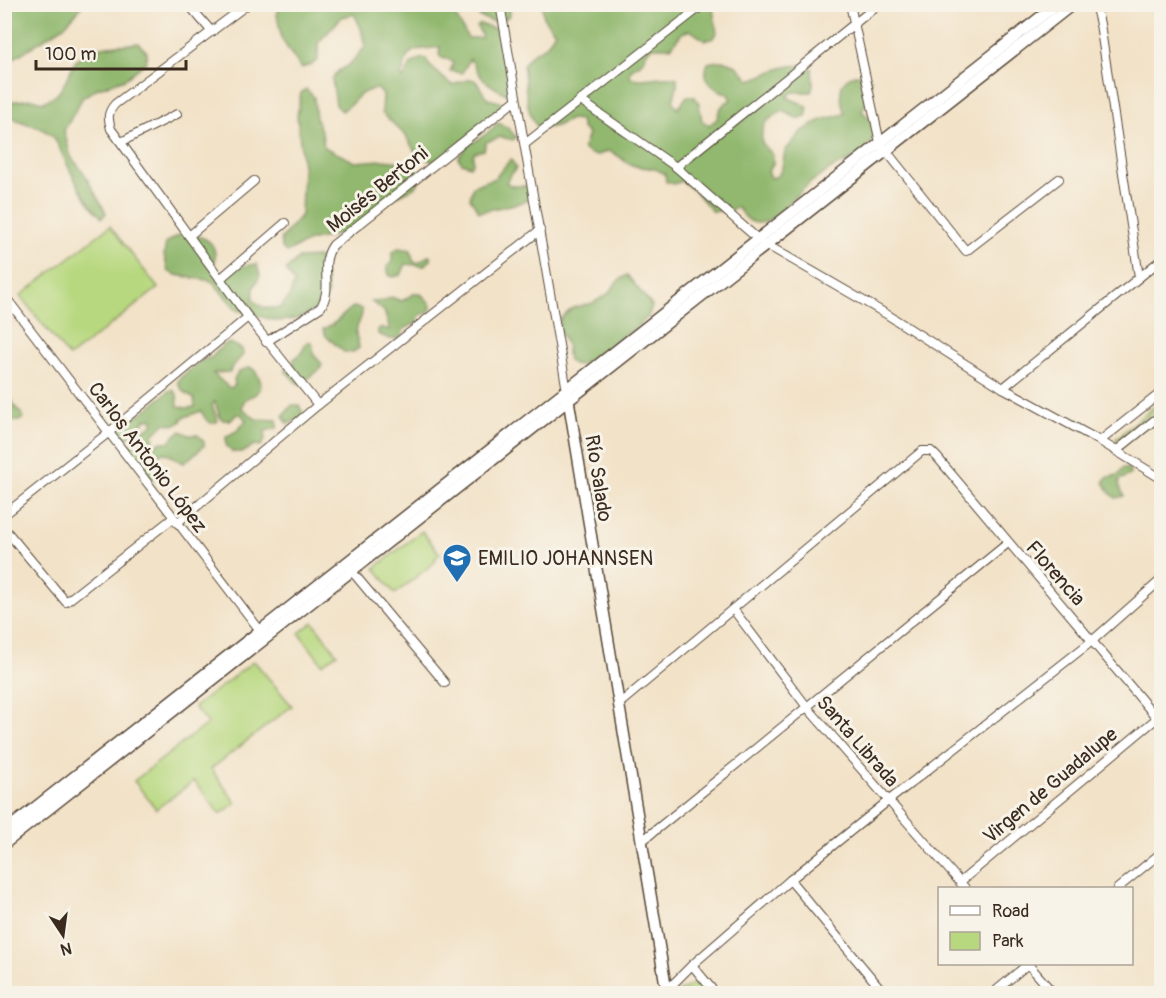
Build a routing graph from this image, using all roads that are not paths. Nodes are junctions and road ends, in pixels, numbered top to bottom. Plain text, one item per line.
1 (188, 4) edge
2 (248, 4) edge
3 (500, 4) edge
4 (704, 4) edge
5 (850, 4) edge
6 (879, 4) edge
7 (1057, 4) edge
8 (1072, 4) edge
9 (1095, 4) edge
10 (853, 25) junction
11 (212, 32) junction
12 (516, 100) junction
13 (580, 100) junction
14 (177, 114) dead end
15 (121, 142) junction
16 (525, 144) junction
17 (883, 147) junction
18 (676, 167) junction
19 (1059, 179) dead end
20 (254, 181) dead end
21 (285, 223) dead end
22 (540, 230) junction
23 (189, 236) junction
24 (763, 243) junction
25 (1161, 259) edge
26 (1139, 277) junction
27 (220, 279) junction
28 (4, 295) edge
29 (248, 317) junction
30 (266, 342) junction
31 (1003, 388) junction
32 (1161, 392) edge
33 (567, 397) junction
34 (318, 405) junction
35 (1161, 414) edge
36 (108, 433) junction
37 (1100, 441) junction
38 (1116, 451) junction
39 (1161, 479) edge
40 (4, 514) edge
41 (175, 520) junction
42 (4, 528) edge
43 (1008, 543) junction
44 (349, 568) junction
45 (1161, 579) edge
46 (733, 609) junction
47 (264, 635) junction
48 (1092, 641) junction
49 (446, 683) dead end
50 (619, 704) junction
51 (807, 707) junction
52 (1160, 719) edge
53 (154, 720) junction
54 (888, 801) junction
55 (4, 832) edge
56 (642, 842) junction
57 (4, 844) edge
58 (1161, 852) edge
59 (790, 880) junction
60 (963, 885) edge
61 (1119, 887) edge
62 (692, 965) junction
63 (1026, 965) edge
64 (1030, 965) edge
65 (666, 992) edge
66 (716, 993) edge
67 (885, 993) edge
68 (992, 993) edge
69 (1054, 993) edge

1 - 11 street
2 - 11 street
3 - 12 street, Río Salado
4 - 13 street
5 - 10 street
6 - 10 street
7 - 17 main road
8 - 17 main road
9 - 26 street
10 - 17 street
10 - 18 street
11 - 15 street
12 - 16 street, Río Salado
12 - 30 street, Moisés Bertoni
13 - 16 street
13 - 18 street
14 - 15 street
15 - 23 street
16 - 22 street, Río Salado
17 - 19 street
17 - 24 main road
18 - 24 street
20 - 23 street
21 - 27 street
22 - 33 street, Río Salado
22 - 34 street
23 - 27 street
24 - 31 street
24 - 33 main road
25 - 26 street
26 - 31 street
27 - 29 street
28 - 36 street, Carlos Antonio López
29 - 30 street
29 - 36 street
30 - 34 street
31 - 37 street
32 - 37 street
33 - 44 main road
33 - 50 main road, Río Salado
34 - 41 street
35 - 38 street
36 - 40 street
36 - 41 street, Carlos Antonio López
37 - 38 street
38 - 39 street
41 - 42 street
41 - 47 street, Carlos Antonio López
43 - 46 street, Florencia
43 - 48 street, Florencia
43 - 51 street
44 - 47 main road
44 - 49 street
45 - 48 street
46 - 50 street
46 - 51 street, Santa Librada
47 - 53 main road
48 - 52 street, Florencia
48 - 54 street
50 - 56 main road, Río Salado
51 - 54 street, Santa Librada
51 - 56 street
52 - 60 street, Virgen de Guadalupe
53 - 55 main road
53 - 57 main road
54 - 59 street
54 - 60 street, Santa Librada
56 - 65 main road, Río Salado
58 - 61 street
59 - 62 street
59 - 67 street
62 - 65 street
62 - 66 street
63 - 68 street
64 - 69 street

